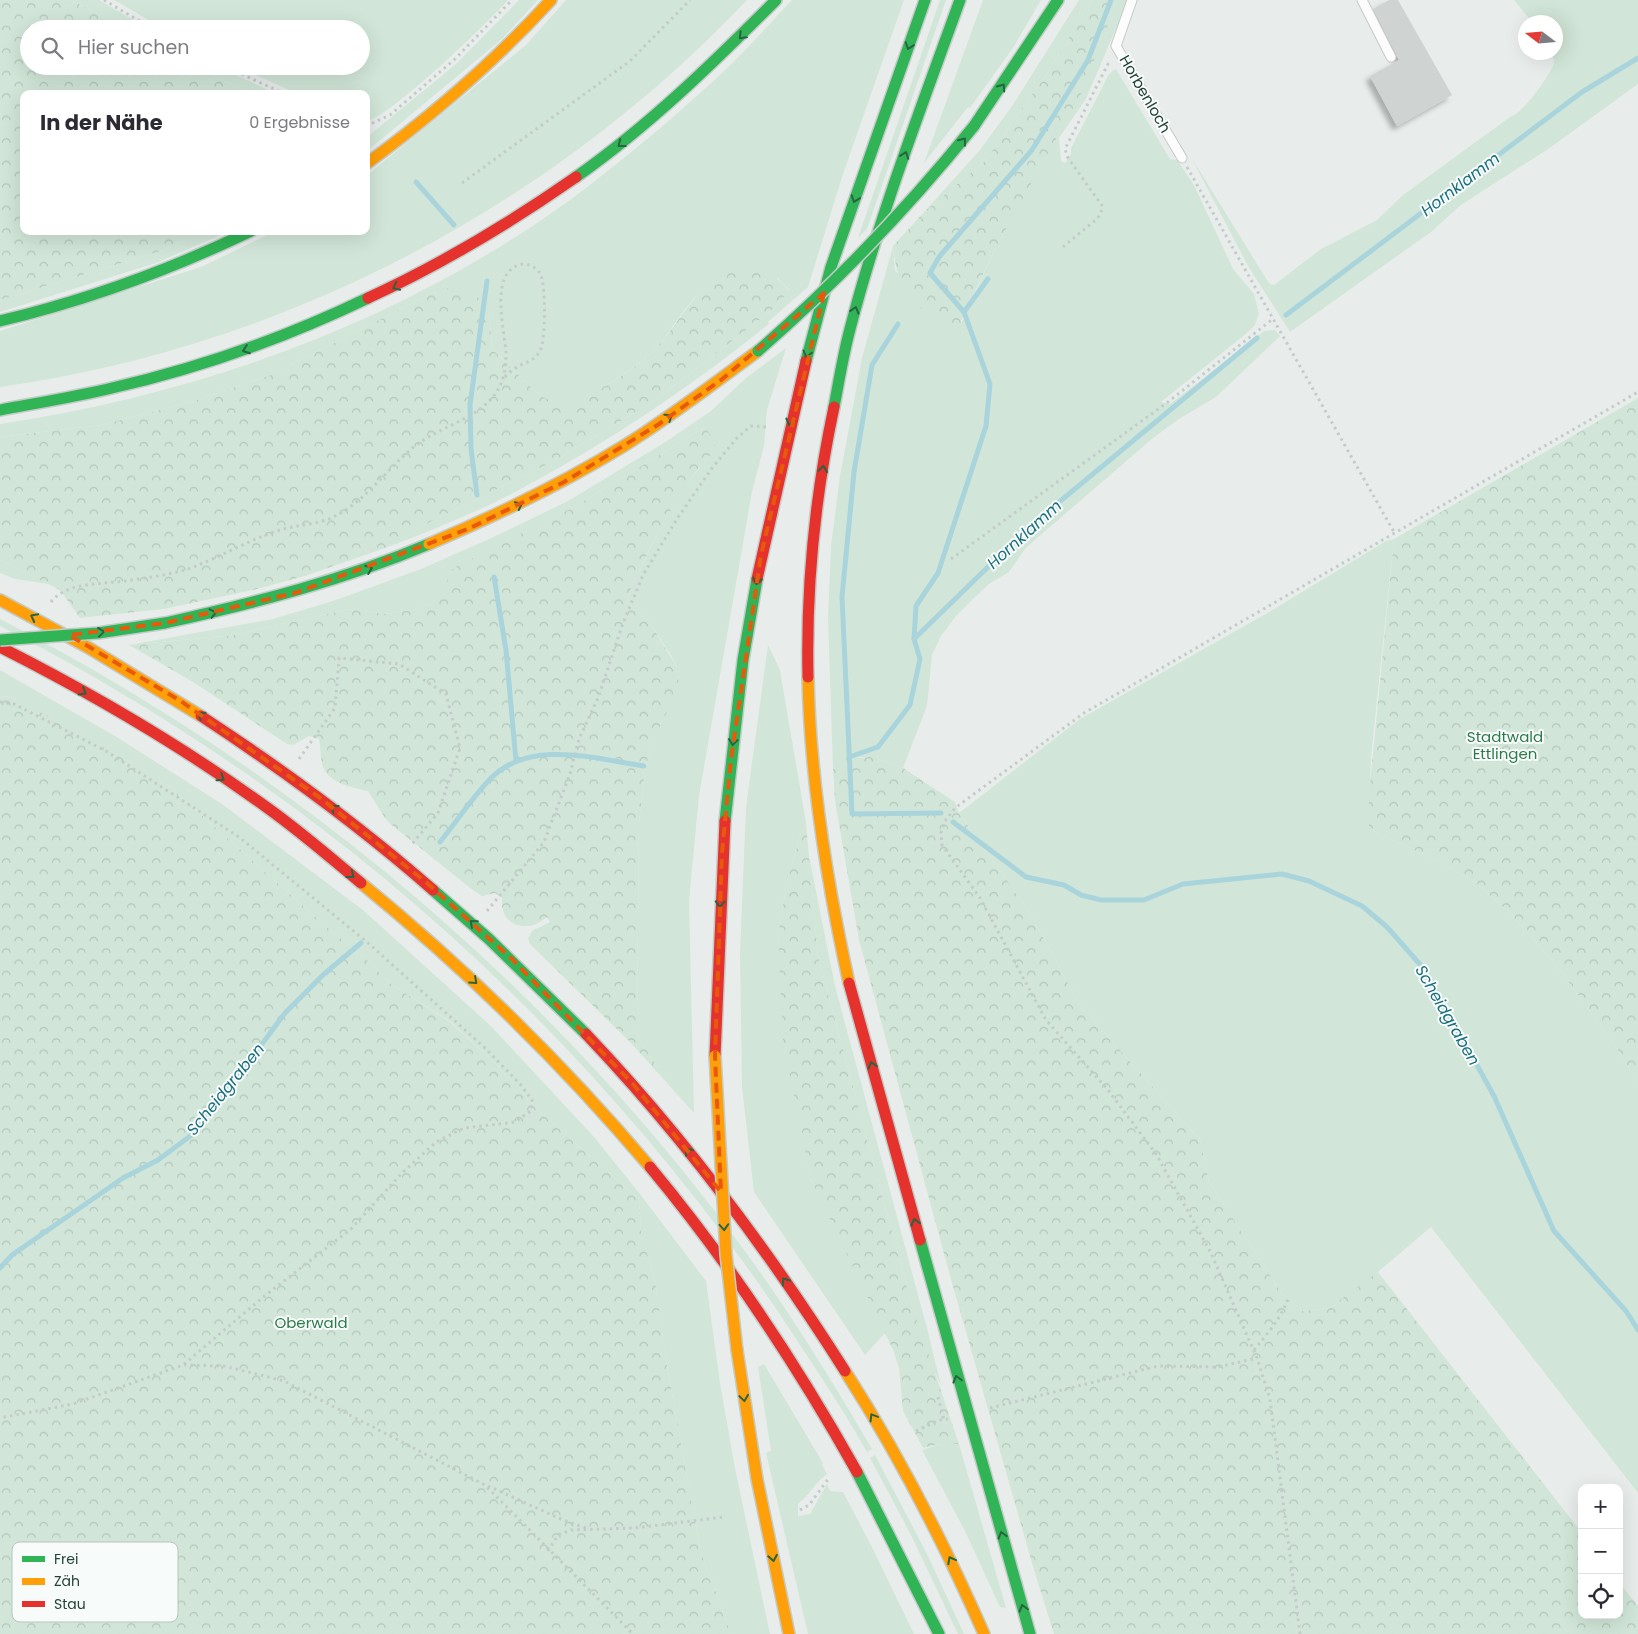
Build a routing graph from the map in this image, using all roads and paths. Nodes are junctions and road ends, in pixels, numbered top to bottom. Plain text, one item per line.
1 (104, 0) edge
2 (512, 0) edge
3 (551, 0) edge
4 (690, 0) edge
5 (776, 0) edge
6 (925, 0) edge
7 (960, 0) edge
8 (1058, 0) edge
9 (1132, 0) edge
10 (1362, 0) edge
11 (138, 20) edge
12 (1116, 46) junction
13 (1391, 57) dead end
14 (244, 75) edge
15 (276, 90) edge
16 (370, 124) edge
17 (1182, 158) joint
18 (370, 161) edge
19 (462, 183) dead end
20 (243, 235) edge
21 (1063, 247) dead end
22 (1274, 318) junction
23 (0, 321) edge
24 (502, 380) junction
25 (1638, 392) edge
26 (0, 410) edge
27 (789, 429) junction
28 (1394, 532) junction
29 (951, 559) dead end
30 (0, 600) edge
31 (38, 619) junction
32 (0, 640) edge
33 (0, 648) edge
34 (0, 702) edge
35 (287, 774) junction
36 (399, 860) junction
37 (476, 926) junction
38 (1289, 1296) dead end
39 (1254, 1350) junction
40 (1257, 1358) junction
41 (183, 1365) junction
42 (938, 1397) dead end
43 (990, 1408) dead end
44 (951, 1417) dead end
45 (0, 1418) edge
46 (944, 1420) junction
47 (916, 1431) dead end
48 (829, 1478) dead end
49 (485, 1485) junction
50 (800, 1510) dead end
51 (724, 1517) dead end
52 (587, 1528) junction
53 (548, 1551) junction
54 (633, 1634) edge
55 (789, 1634) edge
56 (939, 1634) edge
57 (984, 1634) edge
58 (1030, 1634) edge
59 (1300, 1634) edge

1 - 11 path
2 - 16 path
3 - 18 main road
4 - 19 path
5 -> 26 main road
6 -> 27 main road
58 -> 7 main road
32 -> 8 main road, bridge
9 - 12 lane, Horbenloch
10 - 13 lane
12 - 17 lane, Horbenloch
12 - 21 path
14 - 15 path
17 - 22 path
20 - 23 main road
22 - 28 path
22 - 29 path
24 - 24 path
24 - 31 path
25 - 28 path
27 - 37 path
27 -> 55 main road, bridge
28 - 39 path
31 -> 30 main road
35 -> 31 main road
33 -> 56 main road
34 - 41 path
36 -> 35 main road
35 - 36 path
37 -> 36 main road
57 -> 37 main road
38 - 39 path
39 - 40 path
40 - 43 path
40 - 59 path
41 - 45 path
41 - 49 path
42 - 46 path
44 - 46 path
46 - 47 path
48 - 50 path
49 - 52 path
49 - 53 path
51 - 52 path
52 - 53 path
53 - 54 path

